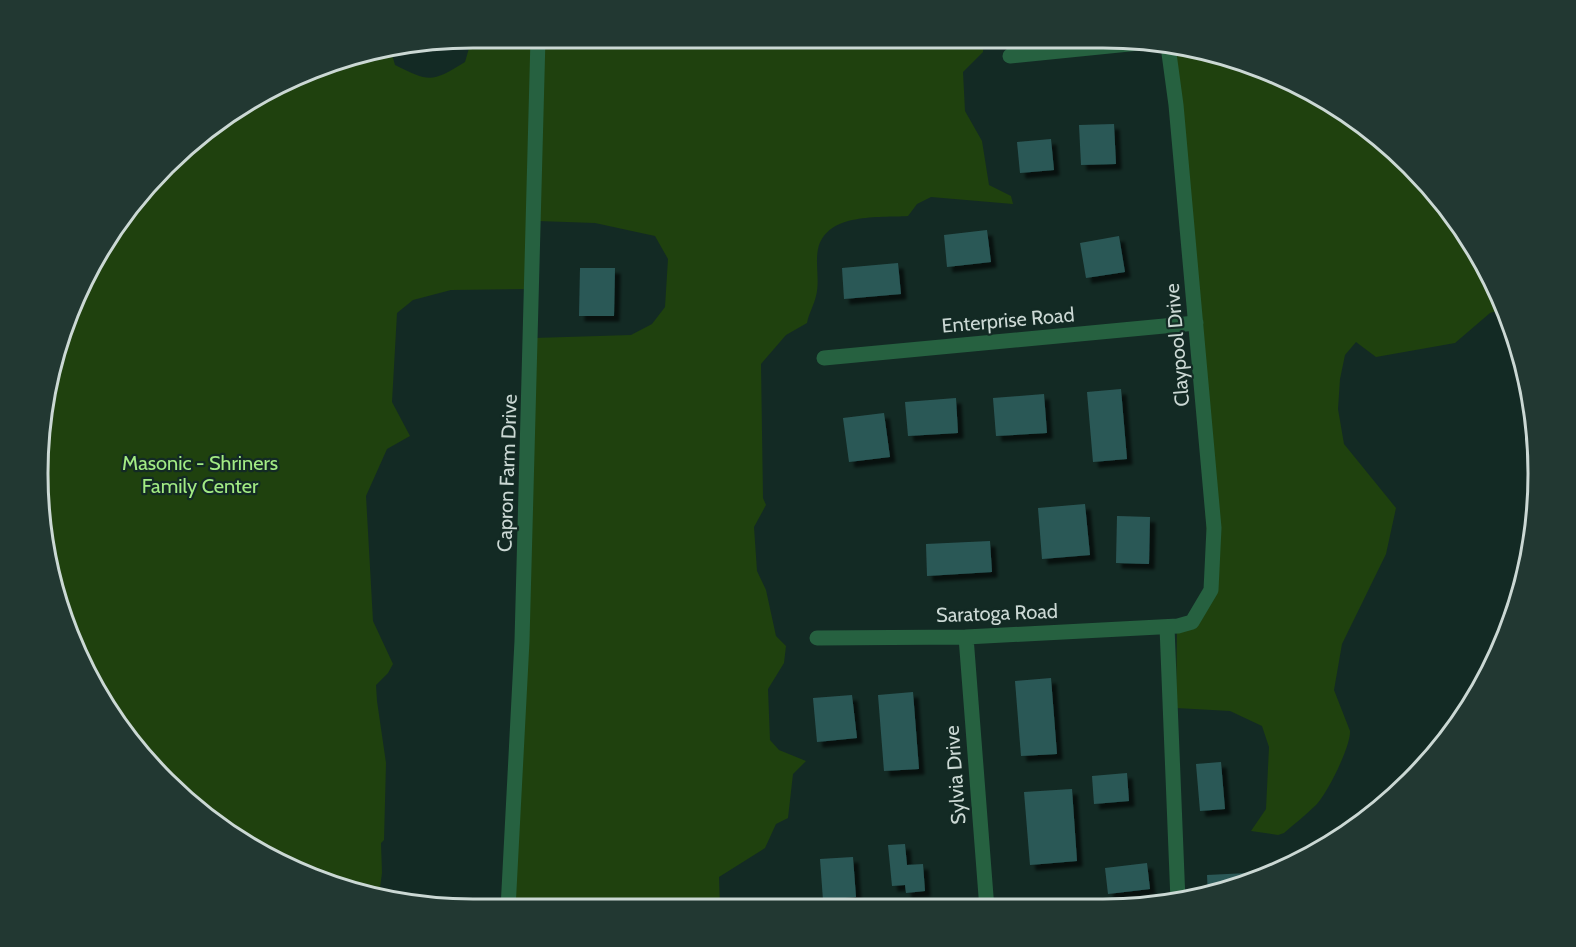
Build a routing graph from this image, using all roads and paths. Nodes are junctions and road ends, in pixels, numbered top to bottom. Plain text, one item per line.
1 (538, 48) edge
2 (1089, 48) edge
3 (1169, 54) edge
4 (1010, 56) dead end
5 (1196, 323) junction
6 (824, 358) dead end
7 (1173, 626) junction
8 (966, 637) junction
9 (817, 639) dead end
10 (1178, 892) edge
11 (509, 899) edge
12 (986, 899) edge

1 - 11 street, Capron Farm Drive
2 - 4 street
3 - 5 street, Claypool Drive
5 - 6 street, Enterprise Road
5 - 7 street, Claypool Drive
7 - 8 street, Saratoga Road
7 - 10 street
8 - 9 street, Saratoga Road
8 - 12 street, Sylvia Drive

